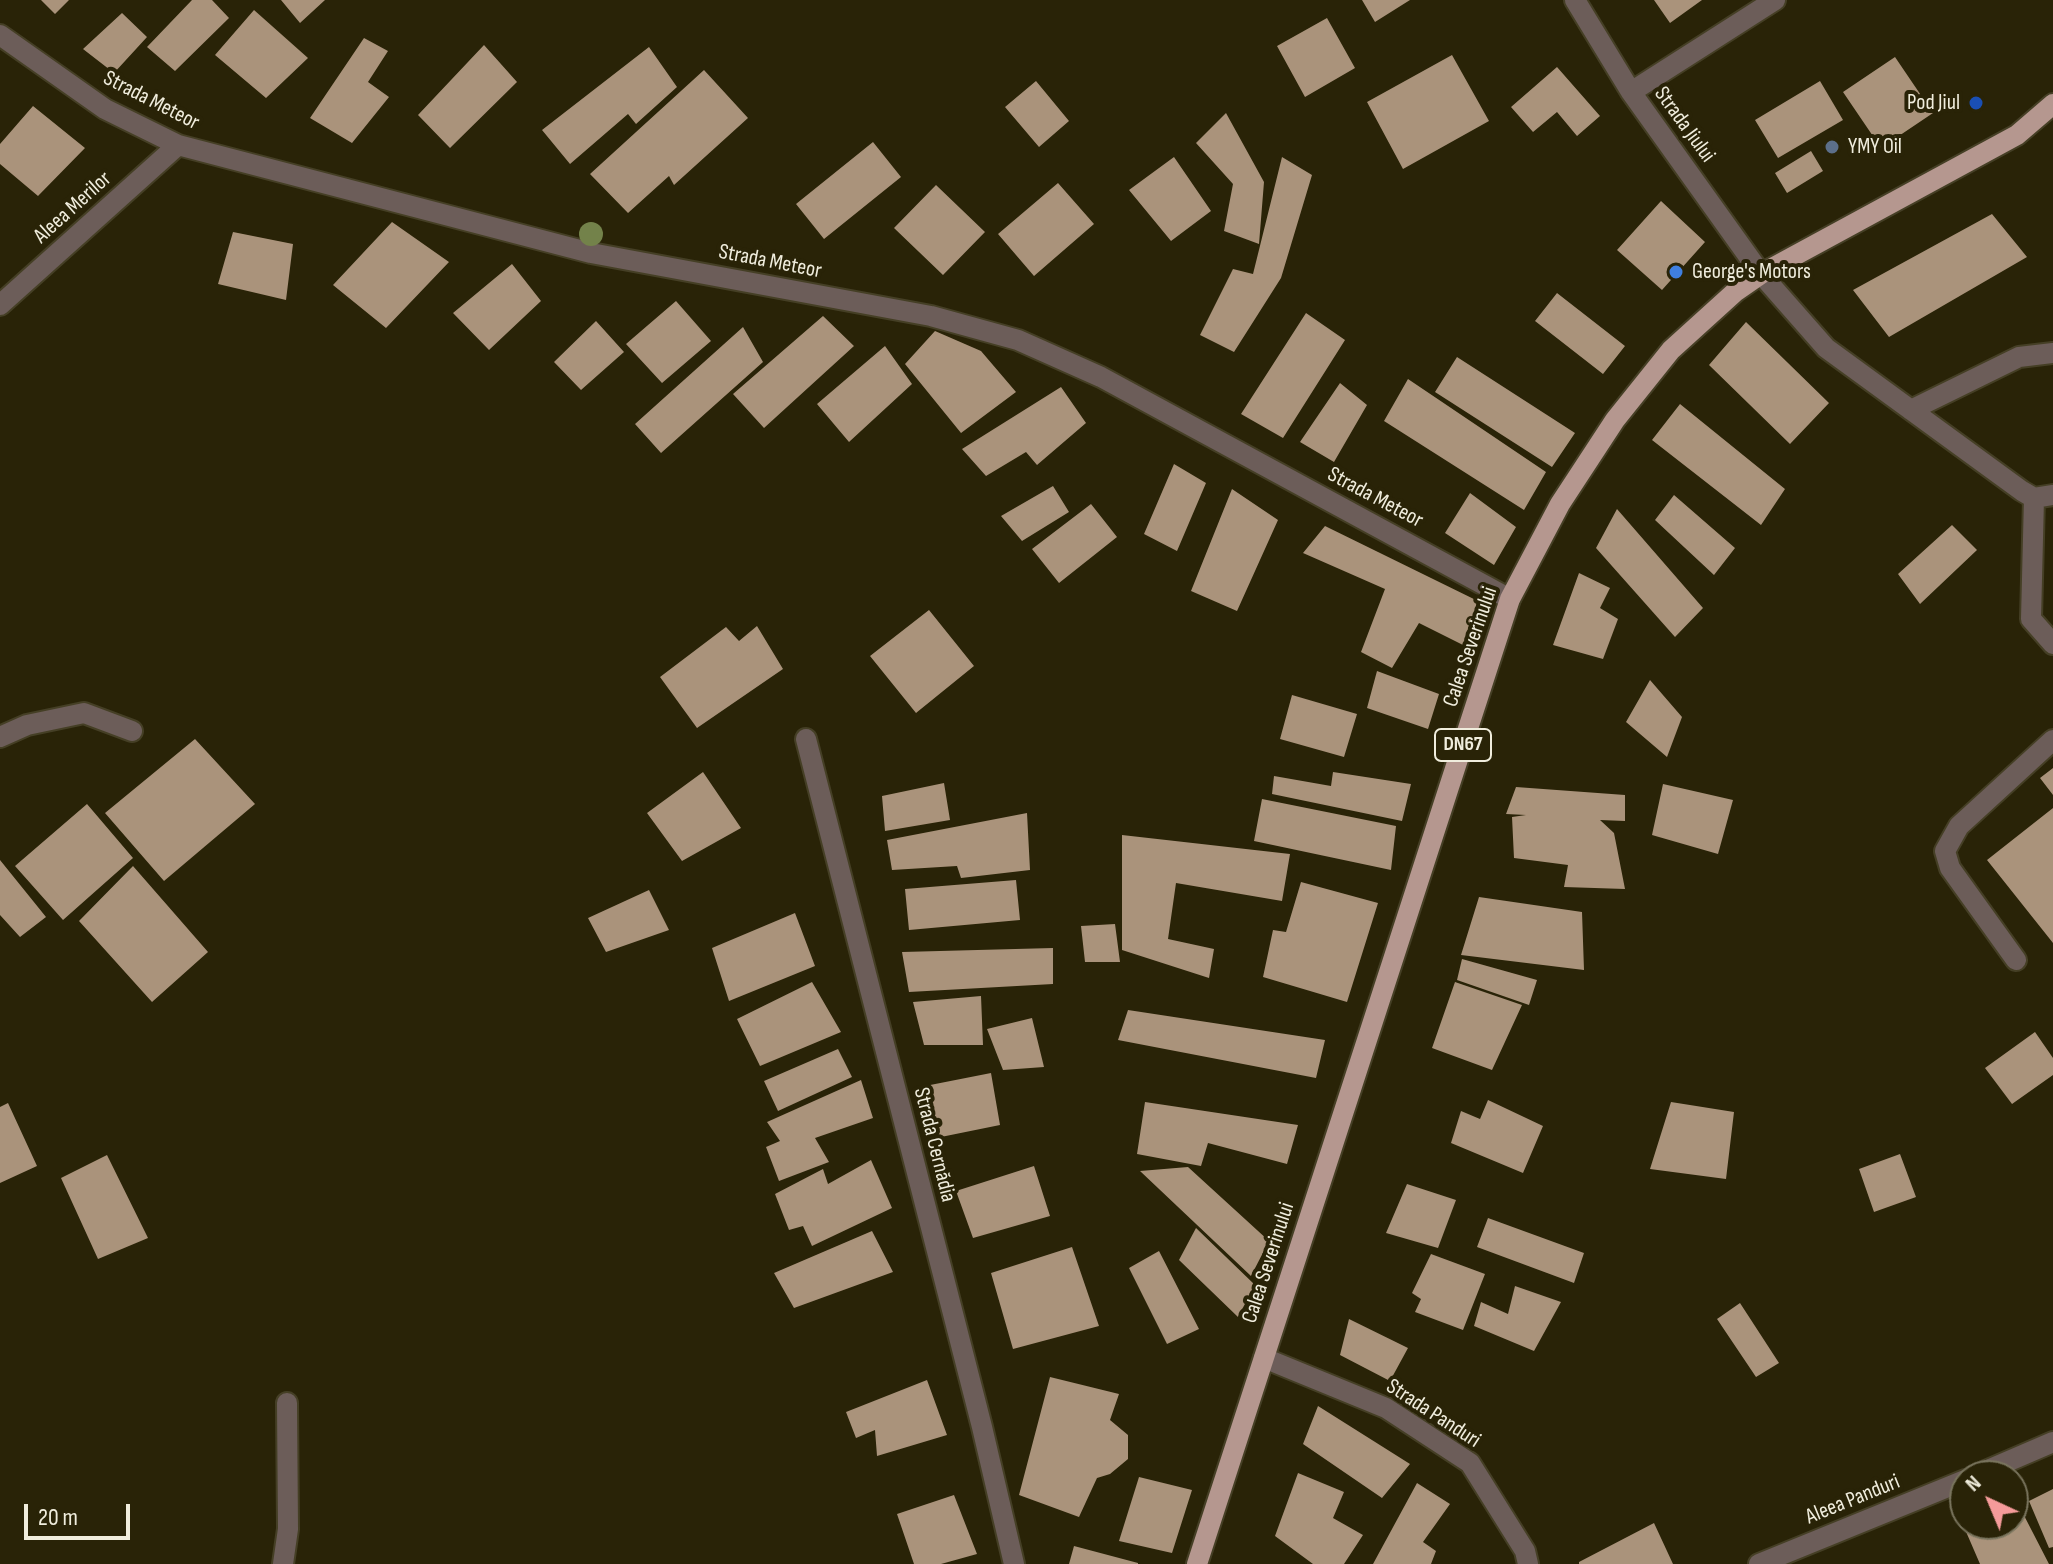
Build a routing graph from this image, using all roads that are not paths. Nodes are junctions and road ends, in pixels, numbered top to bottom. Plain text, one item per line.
1 (1575, 0) edge
2 (1775, 0) edge
3 (0, 35) edge
4 (1631, 92) junction
5 (2053, 104) edge
6 (2053, 124) edge
7 (2017, 135) junction
8 (178, 145) junction
9 (1761, 274) junction
10 (0, 305) edge
11 (2053, 353) edge
12 (1911, 410) junction
13 (2044, 496) edge
14 (1510, 599) junction
15 (2053, 644) edge
16 (132, 731) dead end
17 (0, 737) edge
18 (806, 739) dead end
19 (2053, 740) edge
20 (2016, 960) dead end
21 (1264, 1358) junction
22 (287, 1403) dead end
23 (2053, 1442) edge
24 (2011, 1460) edge
25 (1949, 1487) edge
26 (283, 1564) edge
27 (1014, 1564) edge
28 (1197, 1564) edge
29 (1528, 1564) edge
30 (1759, 1564) edge

1 - 4 street, Strada Jiului
2 - 4 street
3 - 8 street, Strada Meteor
4 - 9 street, Strada Jiului
5 - 7 main road, DN67
6 - 7 main road, DN67
7 - 9 main road, Calea Severinului / DN67
8 - 10 street, Aleea Merilor
8 - 14 street, Strada Meteor
9 - 12 street, Strada Jiului
9 - 14 main road, Calea Severinului / DN67
11 - 12 street
12 - 13 street, Strada Jiului
13 - 15 street
14 - 21 main road, Calea Severinului / DN67
16 - 17 street
18 - 27 street, Strada Cernădia
19 - 20 street
21 - 28 main road, Calea Severinului / DN67
21 - 29 street, Strada Panduri
22 - 26 street
23 - 24 street
25 - 30 street, Aleea Panduri

